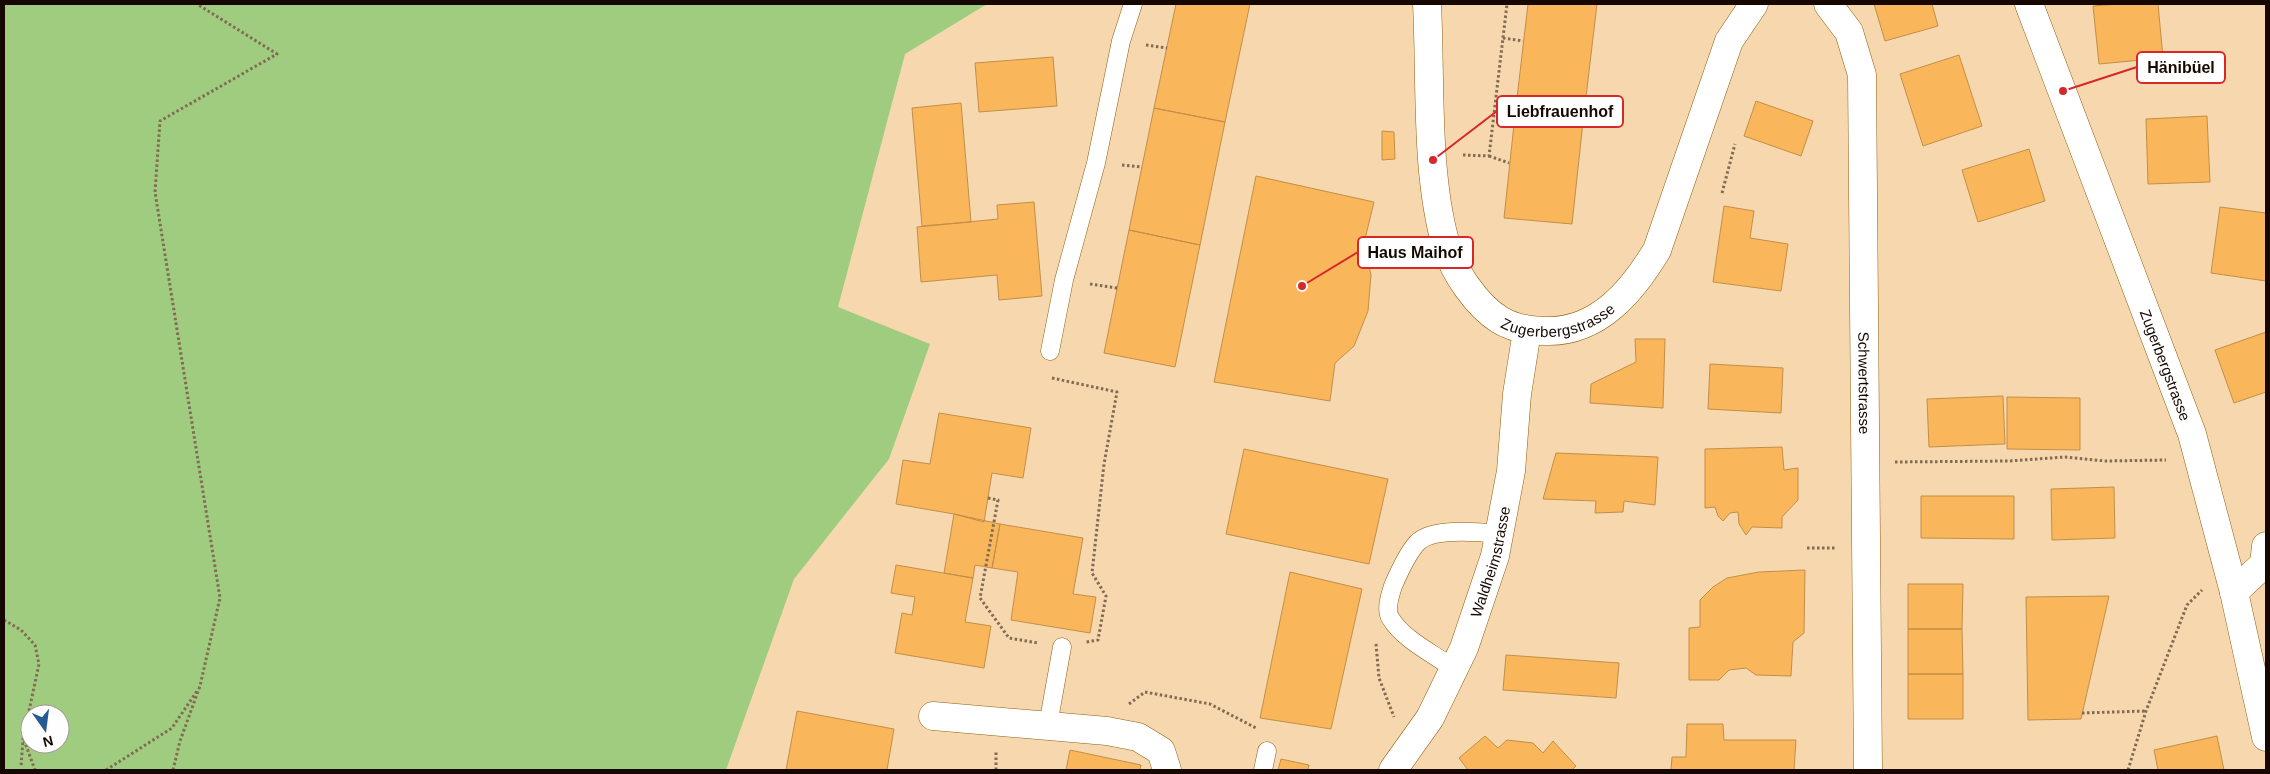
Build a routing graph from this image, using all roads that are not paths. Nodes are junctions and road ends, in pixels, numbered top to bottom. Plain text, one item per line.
1 (1133, 4) edge
2 (1426, 4) edge
3 (1754, 4) edge
4 (1828, 4) edge
5 (2029, 4) edge
6 (1527, 331) junction
7 (1050, 351) dead end
8 (1499, 534) junction
9 (2266, 546) edge
10 (2234, 592) junction
11 (1062, 647) road end
12 (1454, 669) junction
13 (933, 716) dead end
14 (1048, 725) junction
15 (2266, 738) edge
16 (1267, 751) road end
17 (1167, 770) edge
18 (1263, 770) edge
19 (1393, 770) edge
20 (1868, 770) edge

1 - 7 lane
2 - 6 street, Zugerbergstrasse
3 - 6 street, Zugerbergstrasse
4 - 20 street, Schwertstrasse
5 - 10 street, Zugerbergstrasse
6 - 8 street, Waldheimstrasse
8 - 12 street, Waldheimstrasse
8 - 12 lane
9 - 10 street
10 - 15 street, Zugerbergstrasse
11 - 14 lane
12 - 19 street, Waldheimstrasse
13 - 14 street
14 - 17 street
16 - 18 lane

